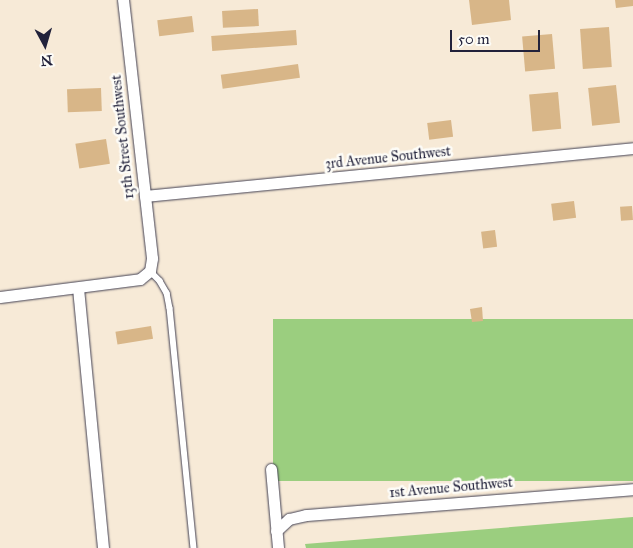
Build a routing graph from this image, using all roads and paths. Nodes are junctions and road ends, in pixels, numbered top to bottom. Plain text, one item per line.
1 (123, 0) edge
2 (633, 148) edge
3 (145, 196) junction
4 (150, 271) junction
5 (78, 288) junction
6 (0, 297) edge
7 (271, 469) dead end
8 (633, 488) edge
9 (276, 530) junction
10 (103, 548) edge
11 (194, 548) edge
12 (278, 548) edge

1 - 3 street, 13th Street Southwest
2 - 3 street, 3rd Avenue Southwest
3 - 4 street, 13th Street Southwest
4 - 5 street
4 - 11 lane
5 - 6 street
5 - 10 street
7 - 9 street
8 - 9 street, 1st Avenue Southwest
9 - 12 street

